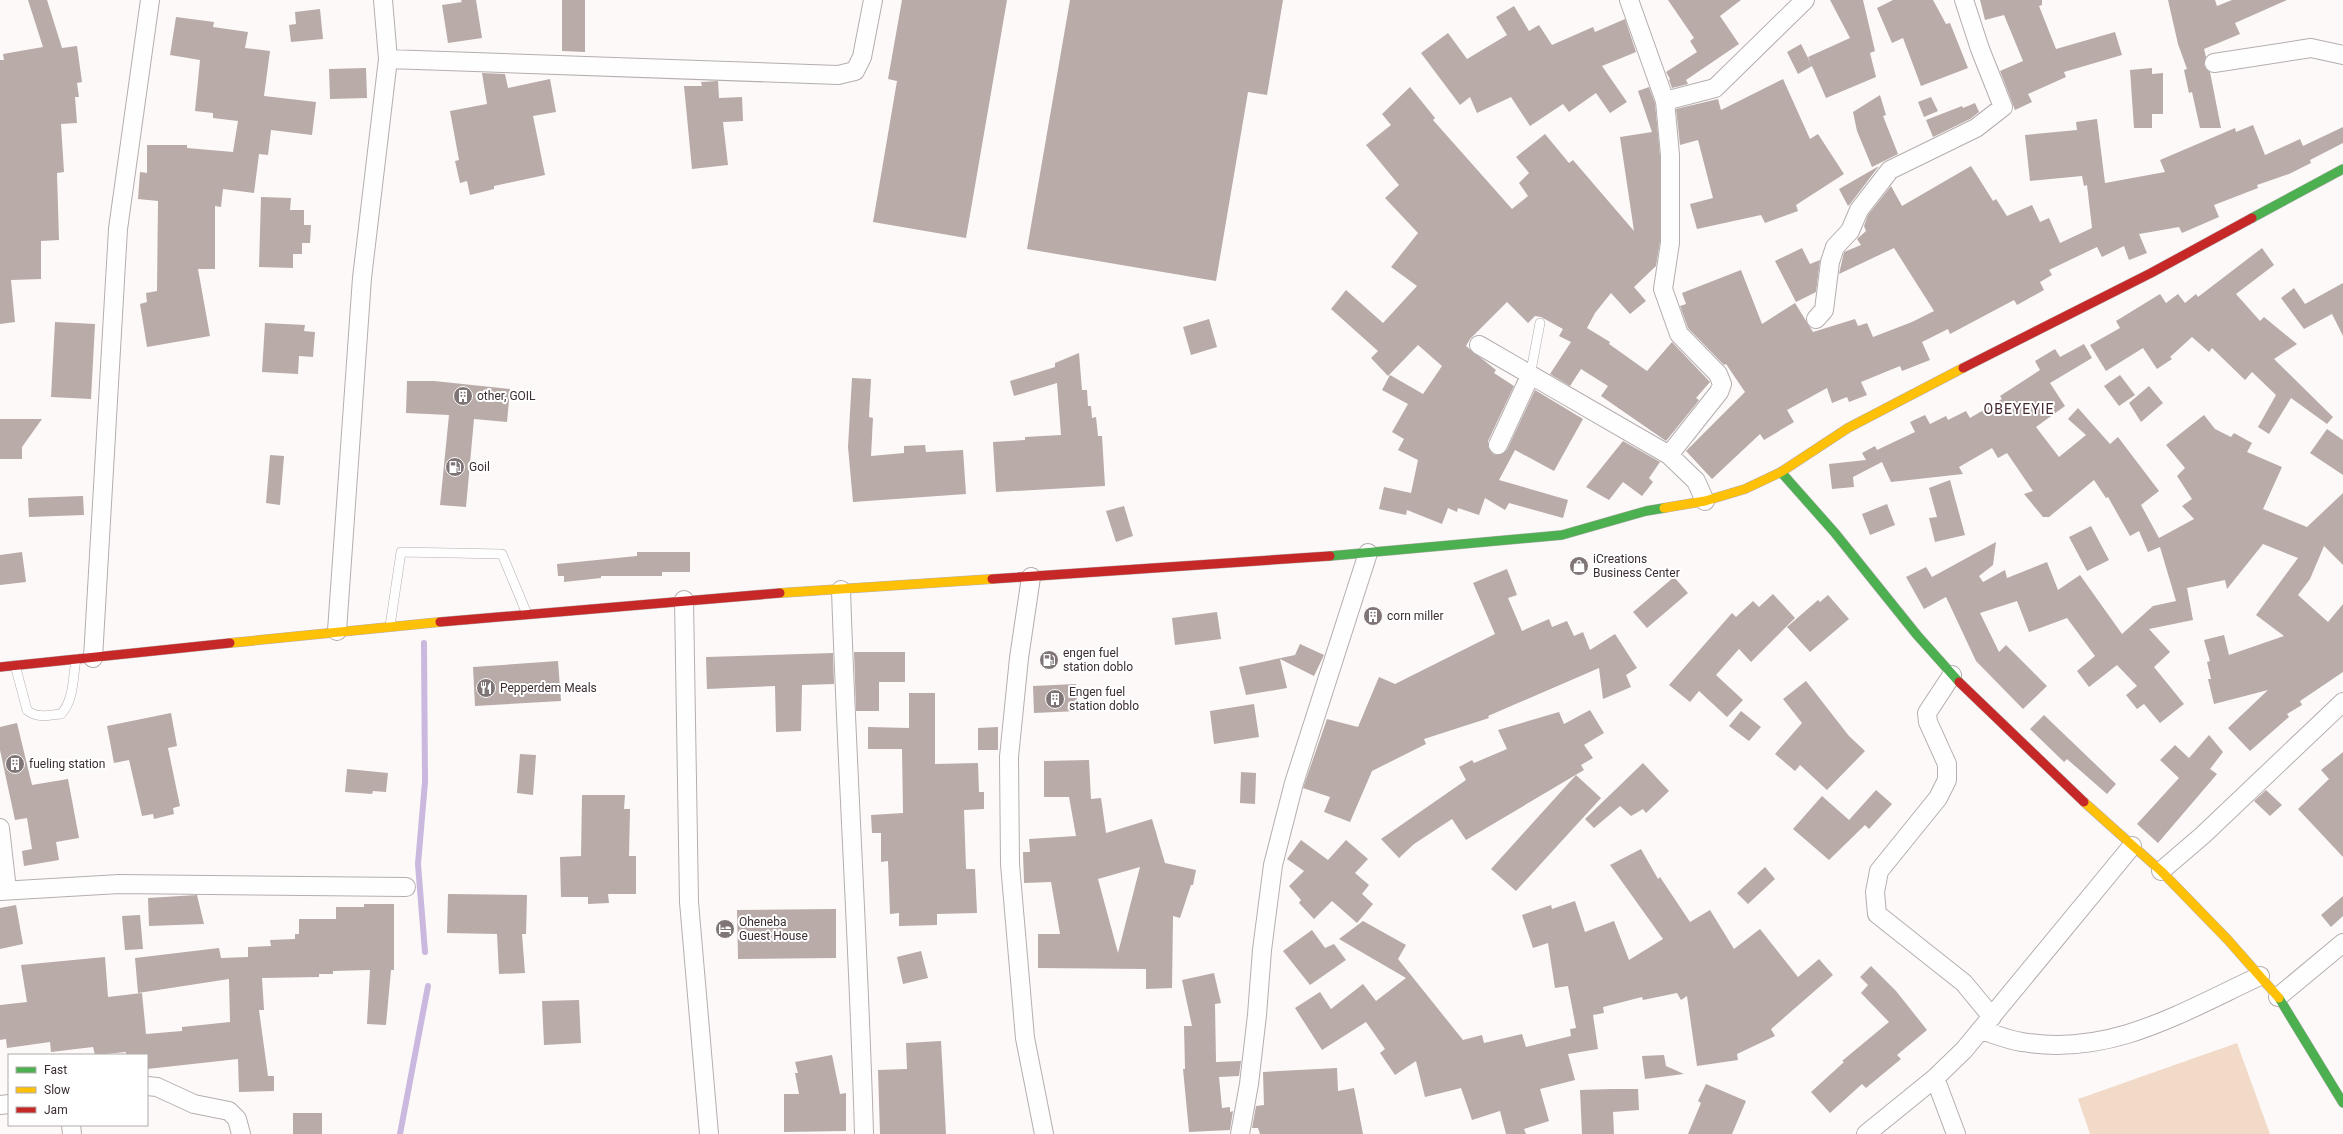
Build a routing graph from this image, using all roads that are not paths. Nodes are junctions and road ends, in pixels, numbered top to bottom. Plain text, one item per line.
1 (150, 0) edge
2 (383, 0) edge
3 (874, 0) edge
4 (1629, 0) edge
5 (1805, 0) edge
6 (1964, 0) edge
7 (2343, 55) edge
8 (388, 59) junction
9 (2214, 63) dead end
10 (1665, 101) junction
11 (2343, 169) edge
12 (1816, 319) dead end
13 (1540, 323) dead end
14 (1479, 345) dead end
15 (1530, 376) junction
16 (1498, 445) dead end
17 (1669, 455) junction
18 (1781, 472) junction
19 (1705, 501) junction
20 (1368, 553) junction
21 (1031, 577) junction
22 (841, 590) junction
23 (684, 600) junction
24 (527, 614) junction
25 (390, 626) junction
26 (337, 631) junction
27 (93, 658) junction
28 (76, 659) junction
29 (15, 665) junction
30 (0, 667) edge
31 (1952, 675) junction
32 (2343, 702) edge
33 (0, 828) edge
34 (2132, 846) junction
35 (2161, 871) junction
36 (406, 887) dead end
37 (4, 890) edge
38 (2343, 943) edge
39 (2260, 976) junction
40 (2278, 997) junction
41 (1986, 1023) junction
42 (1935, 1078) junction
43 (148, 1086) edge
44 (2343, 1103) edge
45 (241, 1134) edge
46 (709, 1134) edge
47 (864, 1134) edge
48 (1044, 1134) edge
49 (1240, 1134) edge
50 (1866, 1134) edge
51 (1956, 1134) edge

1 - 27 street
2 - 8 street
3 - 8 street
4 - 10 street
5 - 10 street
6 - 12 street
7 - 9 street
8 - 26 street
10 - 17 street
11 - 18 main road
13 - 15 lane
14 - 15 street
15 - 16 street
15 - 17 street
17 - 19 street
18 - 19 main road
18 - 31 main road
19 - 20 main road
20 - 21 main road
20 - 49 street
21 - 22 main road
21 - 48 street
22 - 23 main road
22 - 47 street
23 - 24 main road
23 - 46 street
24 - 25 main road
24 - 25 lane
25 - 26 main road
26 - 27 main road
27 - 28 main road
28 - 29 main road
28 - 29 lane
29 - 30 main road
31 - 34 main road
31 - 41 street
32 - 35 street
33 - 37 street
34 - 35 main road
34 - 41 street
35 - 39 main road
36 - 37 street
38 - 40 street
39 - 40 main road
39 - 41 street
40 - 44 main road
41 - 42 street
42 - 50 street
42 - 51 street
43 - 45 street

